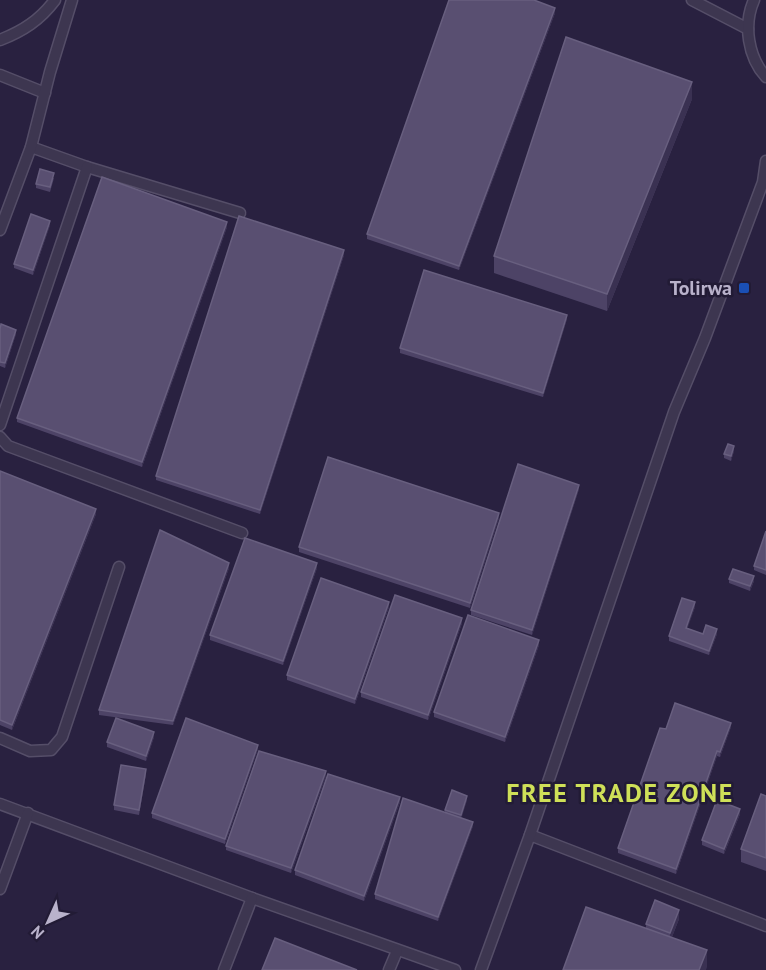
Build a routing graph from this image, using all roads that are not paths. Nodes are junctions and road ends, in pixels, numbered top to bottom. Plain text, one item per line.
1 (55, 0) edge
2 (72, 0) edge
3 (692, 0) edge
4 (754, 0) edge
5 (748, 29) junction
6 (0, 40) edge
7 (0, 75) edge
8 (766, 77) edge
9 (45, 93) junction
10 (31, 147) junction
11 (766, 161) edge
12 (87, 167) junction
13 (765, 180) edge
14 (240, 213) dead end
15 (0, 230) edge
16 (0, 425) edge
17 (0, 437) edge
18 (242, 533) dead end
19 (119, 567) dead end
20 (0, 738) edge
21 (0, 804) edge
22 (28, 813) junction
23 (530, 835) junction
24 (0, 889) edge
25 (252, 898) junction
26 (766, 926) edge
27 (397, 951) junction
28 (224, 970) edge
29 (389, 970) edge
30 (455, 970) edge
31 (481, 970) edge

1 - 6 lane
2 - 9 lane
3 - 5 lane
4 - 5 lane
5 - 8 lane
7 - 9 lane
9 - 10 lane
10 - 12 lane
10 - 15 lane
11 - 13 lane
12 - 14 lane
12 - 16 lane
13 - 23 lane
17 - 18 lane
19 - 20 lane
21 - 22 lane
22 - 24 lane
22 - 25 lane
23 - 26 lane
23 - 31 lane
25 - 27 lane
25 - 28 lane
27 - 29 lane
27 - 30 lane

